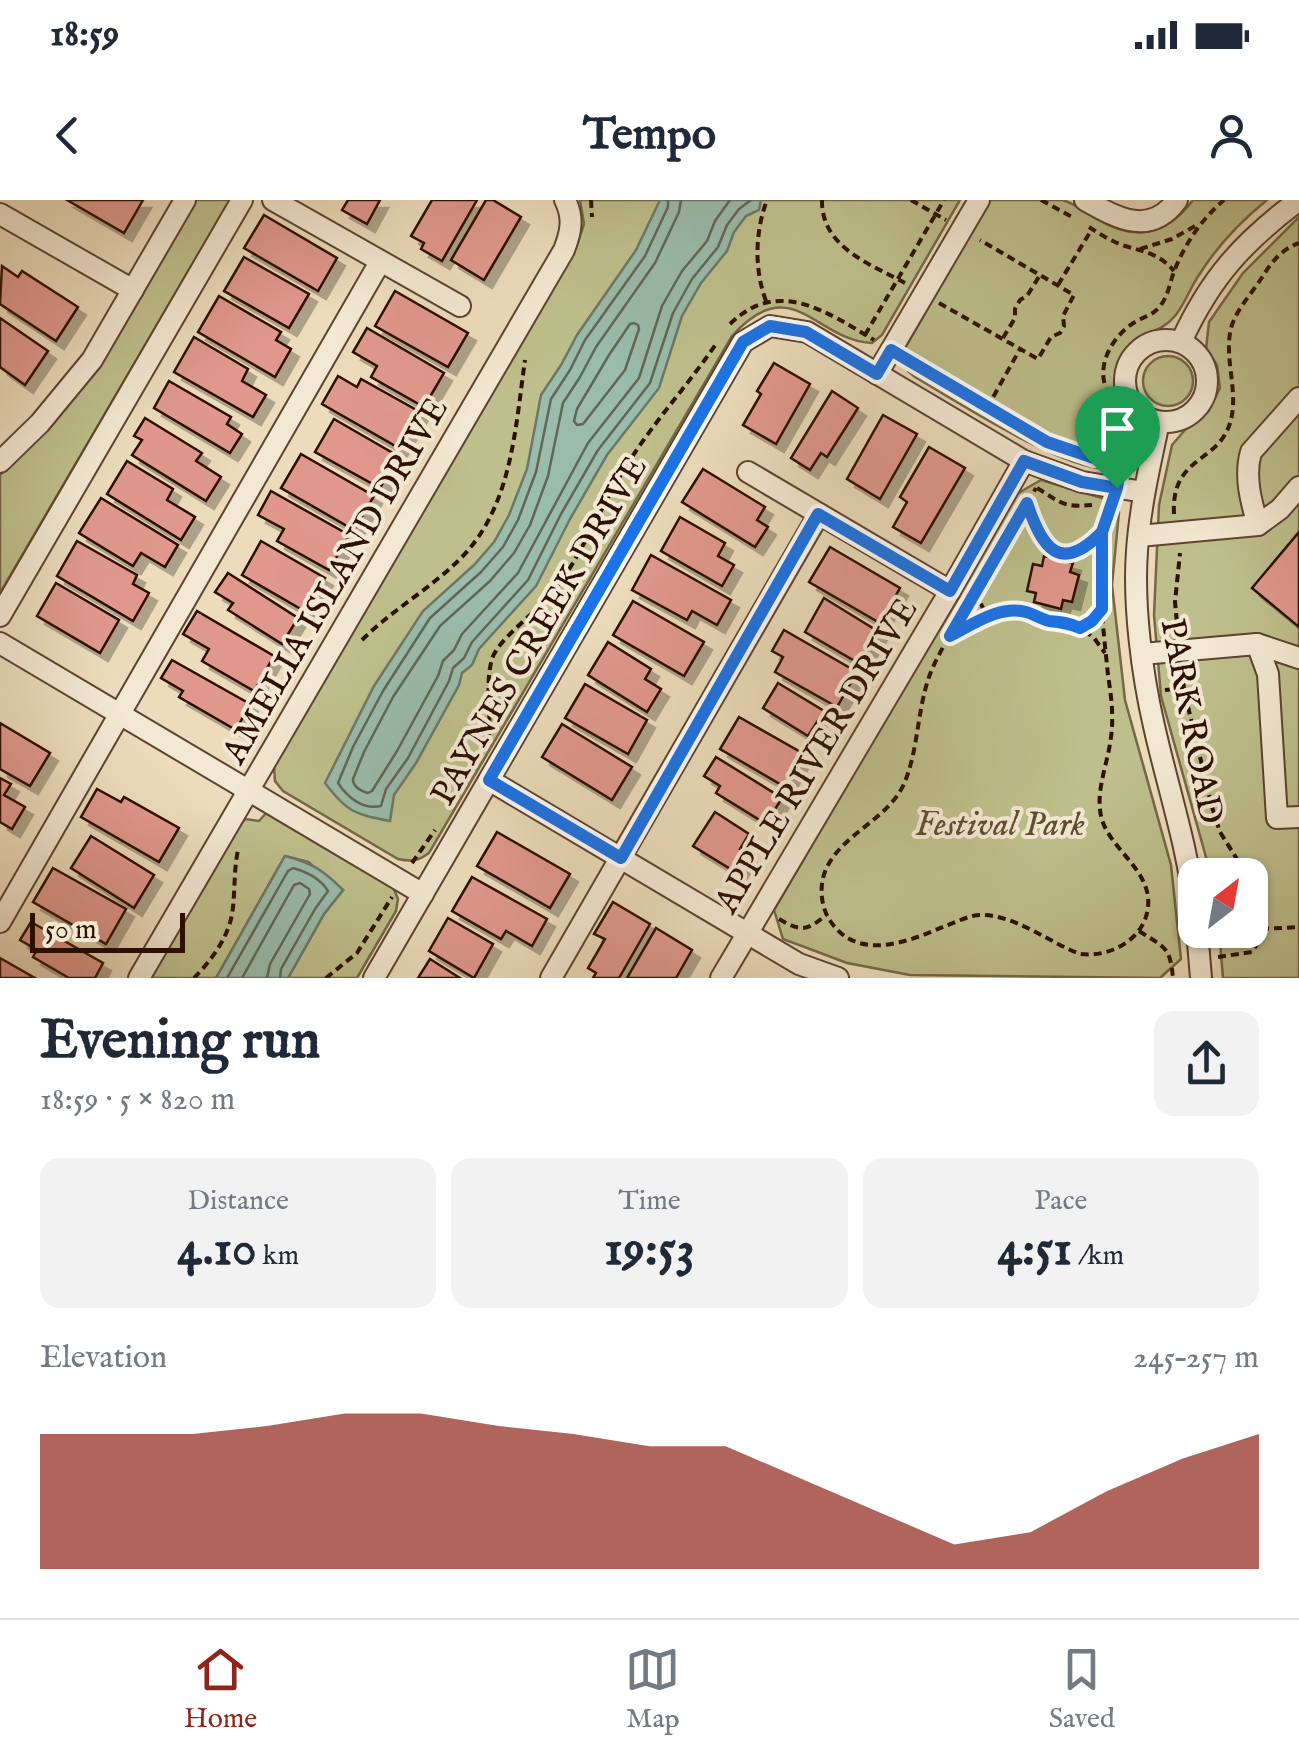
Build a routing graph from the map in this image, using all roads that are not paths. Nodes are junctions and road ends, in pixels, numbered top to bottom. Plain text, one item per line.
1 (185, 200) edge
2 (242, 200) edge
3 (273, 200) edge
4 (979, 200) edge
5 (1085, 200) edge
6 (1177, 200) edge
7 (1299, 200) edge
8 (568, 205) edge
9 (3, 212) edge
10 (380, 262) junction
11 (133, 290) junction
12 (460, 306) dead end
13 (1181, 342) junction
14 (877, 374) junction
15 (1299, 398) edge
16 (1159, 422) junction
17 (1024, 461) junction
18 (0, 462) edge
19 (748, 472) dead end
20 (1299, 487) edge
21 (1144, 492) junction
22 (818, 514) junction
23 (1258, 525) junction
24 (1138, 536) junction
25 (950, 591) junction
26 (0, 616) edge
27 (0, 642) edge
28 (1256, 644) junction
29 (1142, 654) junction
30 (1299, 658) edge
31 (120, 716) junction
32 (489, 780) junction
33 (248, 791) junction
34 (1299, 817) edge
35 (621, 858) junction
36 (1187, 858) edge
37 (423, 894) junction
38 (0, 922) edge
39 (748, 934) junction
40 (139, 978) edge
41 (374, 978) edge
42 (551, 978) edge
43 (722, 978) edge
44 (838, 978) edge

1 - 11 street
2 - 26 street
3 - 10 street
4 - 14 street
5 - 6 street
7 - 13 street
8 - 33 street, AMELIA ISLAND DRIVE
9 - 11 street
10 - 12 street
10 - 31 street
11 - 18 street
13 - 16 street
13 - 16 street
14 - 17 street
14 - 32 street, PAYNES CREEK DRIVE
15 - 23 street
16 - 21 street, PARK ROAD
17 - 21 street
17 - 25 street, APPLE RIVER DRIVE
19 - 22 street
20 - 23 street
21 - 24 street, PARK ROAD
22 - 25 street
22 - 35 street
23 - 24 street
24 - 29 street, PARK ROAD
25 - 39 street, APPLE RIVER DRIVE
27 - 31 street
28 - 29 street
28 - 30 street
28 - 34 street
29 - 36 street, PARK ROAD
31 - 33 street
31 - 38 street
32 - 35 street
32 - 37 street, PAYNES CREEK DRIVE
33 - 37 street
33 - 40 street, AMELIA ISLAND DRIVE
35 - 39 street
35 - 42 street
37 - 41 street, PAYNES CREEK DRIVE
39 - 43 street, APPLE RIVER DRIVE
39 - 44 street

